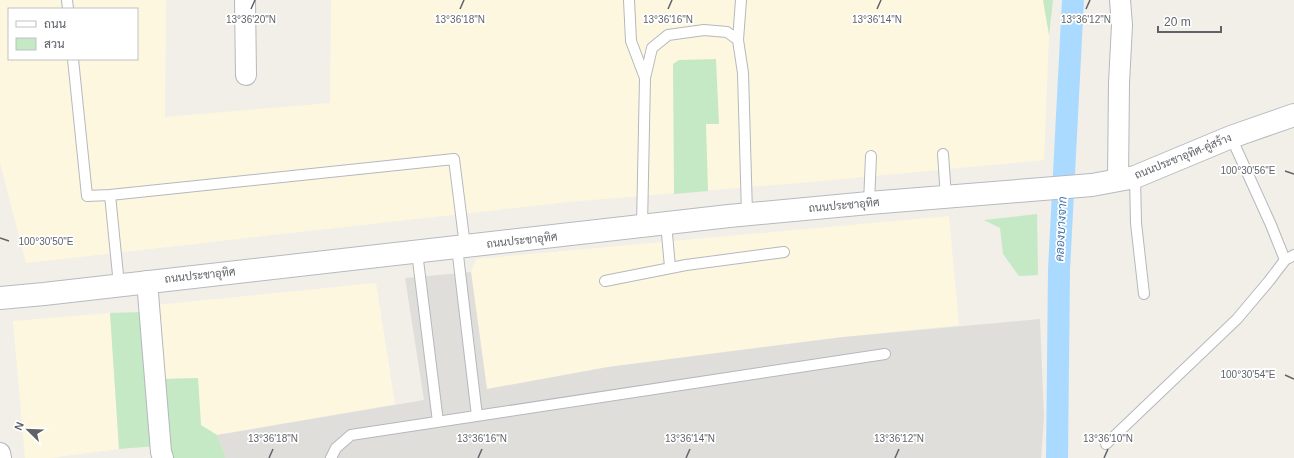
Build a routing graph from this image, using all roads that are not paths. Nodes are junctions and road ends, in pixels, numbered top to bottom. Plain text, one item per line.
1 (245, 0) edge
2 (629, 0) edge
3 (741, 0) edge
4 (1120, 0) edge
5 (738, 40) junction
6 (73, 60) edge
7 (246, 75) dead end
8 (645, 78) junction
9 (1294, 115) edge
10 (1231, 137) junction
11 (943, 154) dead end
12 (871, 156) dead end
13 (1126, 178) junction
14 (1045, 189) joint
15 (110, 195) junction
16 (946, 197) junction
17 (869, 203) junction
18 (748, 214) junction
19 (666, 223) junction
20 (642, 226) junction
21 (461, 246) junction
22 (417, 252) junction
23 (784, 252) dead end
24 (1294, 255) edge
25 (1285, 260) junction
26 (670, 267) junction
27 (605, 281) dead end
28 (147, 282) junction
29 (119, 285) junction
30 (1144, 294) dead end
31 (0, 298) edge
32 (885, 354) dead end
33 (477, 416) junction
34 (438, 422) junction
35 (1106, 444) dead end
36 (0, 453) edge
37 (0, 458) edge
38 (163, 458) edge
39 (331, 458) edge

1 - 7 street
2 - 8 lane
3 - 5 lane
4 - 13 street
5 - 8 lane
5 - 18 lane
6 - 15 lane
8 - 20 lane
9 - 10 main road, ถนนประชาอุทิศ-คู่สร้าง
10 - 13 main road, ถนนประชาอุทิศ-คู่สร้าง
10 - 25 lane
11 - 16 lane
12 - 17 lane
13 - 14 main road, ถนนประชาอุทิศ-คู่สร้าง
13 - 30 lane
14 - 16 main road, ถนนประชาอุทิศ
15 - 21 lane
15 - 29 lane
16 - 17 main road, ถนนประชาอุทิศ
17 - 18 main road, ถนนประชาอุทิศ
18 - 19 main road, ถนนประชาอุทิศ
19 - 20 main road, ถนนประชาอุทิศ
19 - 26 lane
20 - 21 main road, ถนนประชาอุทิศ
21 - 22 main road, ถนนประชาอุทิศ
21 - 33 lane
22 - 28 main road, ถนนประชาอุทิศ
22 - 34 lane
23 - 26 lane
24 - 25 lane
25 - 35 lane
26 - 27 lane
28 - 29 main road, ถนนประชาอุทิศ
28 - 38 street
29 - 31 main road, ถนนประชาอุทิศ
32 - 33 lane
33 - 34 lane
34 - 39 lane
36 - 37 street

